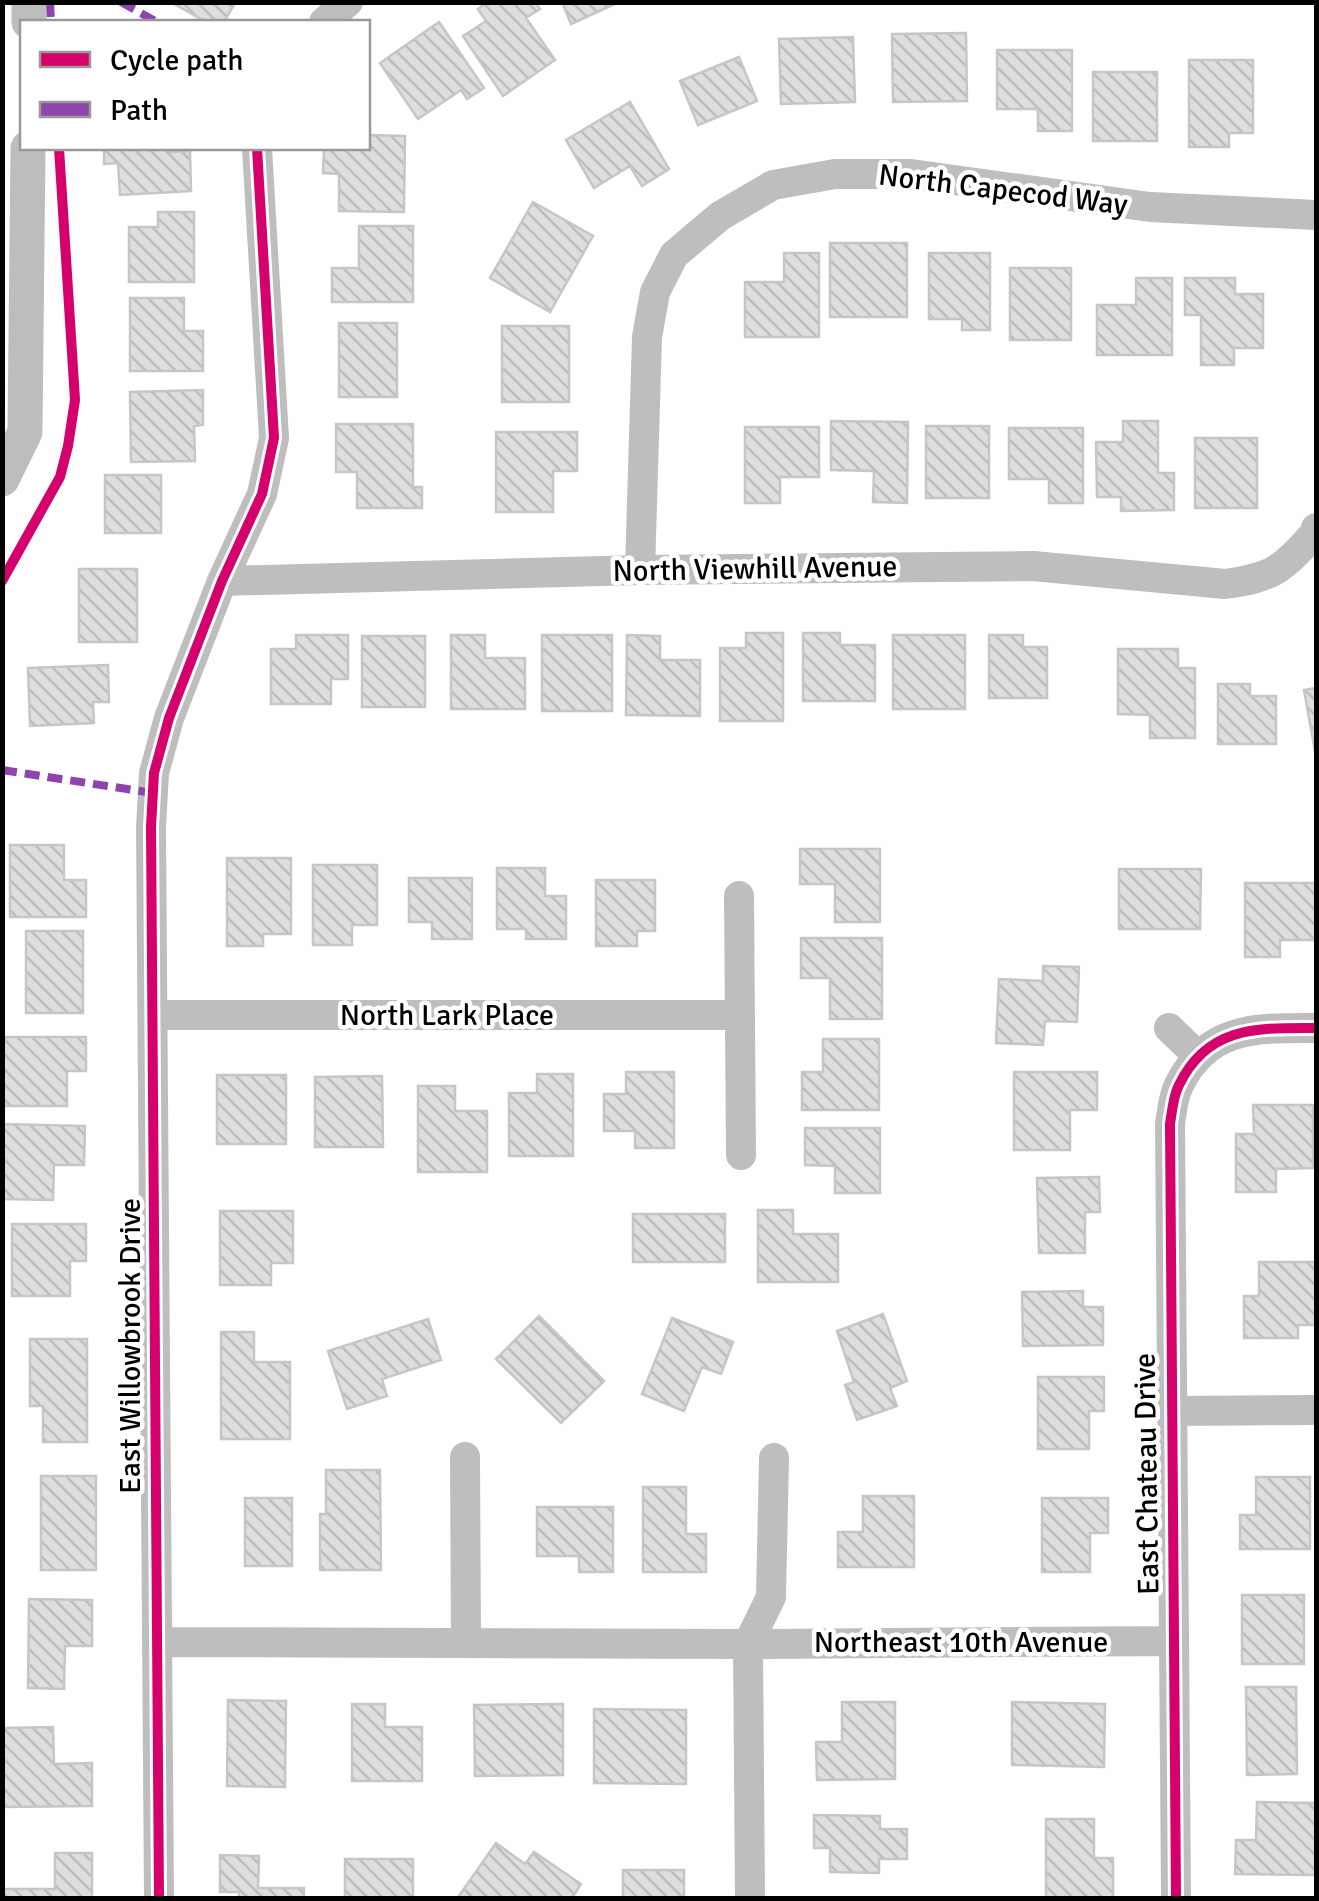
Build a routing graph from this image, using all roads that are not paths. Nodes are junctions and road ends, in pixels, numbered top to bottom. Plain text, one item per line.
1 (348, 2) edge
2 (326, 20) edge
3 (257, 150) edge
4 (1316, 214) edge
5 (1316, 528) edge
6 (640, 570) junction
7 (222, 581) junction
8 (739, 896) dead end
9 (153, 1015) junction
10 (740, 1015) junction
11 (1169, 1028) dead end
12 (1316, 1028) edge
13 (1198, 1056) junction
14 (741, 1155) dead end
15 (1172, 1410) junction
16 (1316, 1410) edge
17 (465, 1458) dead end
18 (774, 1458) dead end
19 (1174, 1641) junction
20 (157, 1642) junction
21 (466, 1643) junction
22 (748, 1644) junction
23 (158, 1898) edge
24 (750, 1898) edge
25 (1176, 1898) edge

1 - 2 street
3 - 7 street, East Willowbrook Drive
4 - 6 street, North Capecod Way
5 - 6 street, North Viewhill Avenue
6 - 7 street, North Viewhill Avenue
7 - 9 street, East Willowbrook Drive
8 - 10 street
9 - 10 street, North Lark Place
9 - 20 street, East Willowbrook Drive
10 - 14 street
11 - 13 street
12 - 13 street
13 - 15 street, East Chateau Drive
15 - 16 street
15 - 19 street, East Chateau Drive
17 - 21 street
18 - 22 street
19 - 22 street, Northeast 10th Avenue
19 - 25 street, East Chateau Drive
20 - 21 street, Northeast 10th Avenue
20 - 23 street, East Willowbrook Drive
21 - 22 street, Northeast 10th Avenue
22 - 24 street

